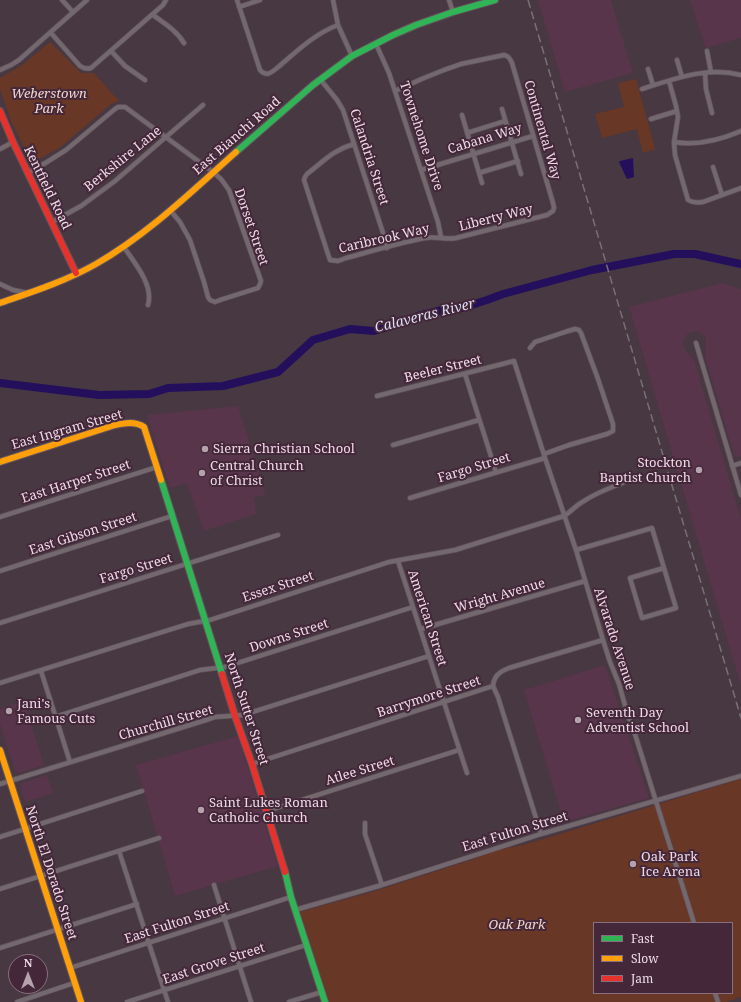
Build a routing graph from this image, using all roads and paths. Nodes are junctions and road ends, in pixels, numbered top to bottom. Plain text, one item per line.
1 (62, 0) edge
2 (87, 0) edge
3 (166, 0) edge
4 (237, 0) edge
5 (260, 0) edge
6 (333, 0) edge
7 (449, 0) edge
8 (495, 0) edge
9 (239, 7) junction
10 (73, 12) junction
11 (453, 12) junction
12 (153, 15) junction
13 (338, 25) junction
14 (51, 32) junction
15 (184, 43) dead end
16 (376, 44) junction
17 (111, 51) junction
18 (707, 51) dead end
19 (352, 56) junction
20 (677, 60) dead end
21 (648, 69) dead end
22 (0, 70) edge
23 (711, 72) junction
24 (705, 73) junction
25 (741, 75) edge
26 (682, 77) junction
27 (320, 79) junction
28 (145, 80) dead end
29 (669, 81) junction
30 (653, 86) junction
31 (642, 89) dead end
32 (395, 91) junction
33 (203, 104) dead end
34 (502, 109) dead end
35 (0, 111) edge
36 (677, 111) junction
37 (712, 113) dead end
38 (462, 116) dead end
39 (651, 119) dead end
40 (506, 121) junction
41 (741, 130) edge
42 (467, 133) junction
43 (533, 136) junction
44 (166, 137) junction
45 (13, 142) junction
46 (512, 142) junction
47 (674, 142) junction
48 (354, 144) junction
49 (0, 149) edge
50 (474, 153) junction
51 (518, 161) junction
52 (714, 168) dead end
53 (421, 170) junction
54 (213, 172) junction
55 (28, 173) junction
56 (479, 173) junction
57 (522, 174) dead end
58 (482, 183) dead end
59 (741, 188) edge
60 (722, 194) junction
61 (170, 210) junction
62 (553, 211) joint
63 (52, 222) junction
64 (441, 237) junction
65 (123, 246) junction
66 (386, 248) junction
67 (76, 273) junction
68 (0, 284) edge
69 (28, 293) junction
70 (0, 302) edge
71 (148, 306) dead end
72 (696, 343) dead end
73 (530, 348) dead end
74 (514, 361) joint
75 (465, 374) junction
76 (377, 396) dead end
77 (479, 420) junction
78 (141, 424) joint
79 (393, 446) dead end
80 (544, 456) junction
81 (0, 462) edge
82 (741, 463) edge
83 (732, 466) junction
84 (157, 467) junction
85 (496, 472) junction
86 (627, 481) dead end
87 (741, 496) edge
88 (410, 498) dead end
89 (172, 516) junction
90 (564, 516) junction
91 (0, 517) edge
92 (278, 535) dead end
93 (576, 550) junction
94 (398, 560) junction
95 (188, 564) junction
96 (664, 568) junction
97 (0, 571) edge
98 (585, 581) junction
99 (413, 607) junction
100 (205, 621) junction
101 (0, 623) edge
102 (421, 629) junction
103 (603, 640) junction
104 (429, 656) junction
105 (220, 667) junction
106 (41, 670) junction
107 (0, 684) edge
108 (493, 686) junction
109 (444, 703) junction
110 (235, 716) junction
111 (55, 717) junction
112 (0, 750) edge
113 (459, 750) junction
114 (70, 762) junction
115 (252, 764) junction
116 (467, 773) dead end
117 (741, 776) edge
118 (10, 781) junction
119 (0, 784) edge
120 (142, 791) dead end
121 (655, 801) junction
122 (267, 811) junction
123 (365, 823) dead end
124 (26, 829) junction
125 (541, 834) junction
126 (0, 837) edge
127 (159, 838) dead end
128 (120, 851) junction
129 (41, 876) junction
130 (214, 885) dead end
131 (382, 885) junction
132 (0, 889) edge
133 (291, 897) junction
134 (137, 904) junction
135 (296, 910) junction
136 (224, 918) junction
137 (694, 922) edge
138 (58, 930) junction
139 (149, 943) junction
140 (306, 944) junction
141 (0, 948) edge
142 (240, 966) junction
143 (70, 968) junction
144 (74, 983) junction
145 (164, 990) junction
146 (322, 992) junction
147 (17, 1002) edge
148 (81, 1002) edge
149 (127, 1002) edge
150 (168, 1002) edge
151 (251, 1002) edge
152 (289, 1002) edge
153 (325, 1002) edge

1 - 10 street
2 - 10 street
3 - 12 street
4 - 9 street
5 - 9 street
6 - 13 street
7 - 11 street
8 - 11 street, East Bianchi Road
9 - 13 street
10 - 14 street
11 - 16 street, East Bianchi Road
12 - 15 street
12 - 17 street
13 - 19 street
14 - 17 street
14 - 22 street
16 - 19 street, East Bianchi Road
16 - 32 street, Townehome Drive
17 - 28 street
18 - 23 street
19 - 27 street, East Bianchi Road
20 - 26 street
21 - 30 street
23 - 24 street
23 - 25 street
24 - 26 street
24 - 37 street
26 - 29 street
27 - 48 street, Calandria Street
27 - 54 street, East Bianchi Road
29 - 30 street
29 - 36 street
30 - 31 street
32 - 43 street, Continental Way
32 - 53 street, Townehome Drive
33 - 44 street, Berkshire Lane
34 - 40 street
35 - 45 street, Kentfield Road
36 - 39 street
36 - 47 street
38 - 42 street
40 - 42 street
40 - 46 street
41 - 47 street
42 - 50 street
43 - 46 street, Cabana Way
43 - 62 street, Continental Way
44 - 54 street, Dorset Street
44 - 55 street, Dorset Street
44 - 63 street, Berkshire Lane
45 - 49 street
45 - 55 street, Kentfield Road
46 - 50 street, Cabana Way
46 - 51 street
47 - 60 street
48 - 66 street, Calandria Street
48 - 66 street, Caribrook Way
50 - 53 street, Cabana Way
50 - 56 street
51 - 56 street
51 - 57 street
52 - 60 street
53 - 64 street, Townehome Drive
54 - 61 street, East Bianchi Road
54 - 61 street, Dorset Street
55 - 63 street, Kentfield Road
56 - 58 street
59 - 60 street
61 - 65 street, East Bianchi Road
62 - 64 street, Liberty Way
63 - 67 street, Kentfield Road
64 - 66 street, Caribrook Way
65 - 67 street, East Bianchi Road
65 - 71 street
67 - 69 street, East Bianchi Road
68 - 69 street
69 - 70 street, East Bianchi Road
72 - 83 street
73 - 80 street, Fargo Street
74 - 75 street, Beeler Street
74 - 80 street, Alvarado Avenue
75 - 76 street, Beeler Street
75 - 77 street
77 - 79 street
77 - 85 street
78 - 81 street, East Ingram Street
78 - 84 street, North Sutter Street
80 - 85 street, Fargo Street
80 - 90 street, Alvarado Avenue
82 - 83 street
83 - 87 street
84 - 89 street, North Sutter Street
84 - 91 street, East Harper Street
85 - 88 street, Fargo Street
86 - 90 street, Essex Street
89 - 95 street, North Sutter Street
89 - 97 street, East Gibson Street
90 - 93 street, Alvarado Avenue
90 - 94 street, Essex Street
92 - 95 street, Fargo Street
93 - 96 street
93 - 98 street, Alvarado Avenue
94 - 99 street, American Street
94 - 100 street, Essex Street
95 - 100 street, North Sutter Street
95 - 101 street, Fargo Street
96 - 96 street
98 - 102 street, Wright Avenue
98 - 103 street, Alvarado Avenue
99 - 102 street, American Street
99 - 105 street, Downs Street
100 - 105 street, North Sutter Street
100 - 106 street, Essex Street
102 - 104 street, American Street
103 - 108 street, Barrymore Street
103 - 121 street, Alvarado Avenue
104 - 109 street, American Street
104 - 110 street, Churchill Street
105 - 110 street, North Sutter Street
105 - 111 street, Downs Street
106 - 107 street, Essex Street
106 - 111 street
108 - 109 street, Barrymore Street
108 - 125 street
109 - 113 street, American Street
109 - 115 street, Barrymore Street
110 - 114 street, Churchill Street
110 - 115 street, North Sutter Street
111 - 114 street
112 - 118 street, North El Dorado Street
113 - 116 street, American Street
113 - 122 street, Atlee Street
114 - 118 street, Churchill Street
115 - 122 street, North Sutter Street
117 - 121 street, East Fulton Street
118 - 119 street, Churchill Street
118 - 124 street, North El Dorado Street
120 - 124 street
121 - 125 street, East Fulton Street
121 - 137 street, Alvarado Avenue
122 - 133 street, North Sutter Street
123 - 131 street
124 - 126 street
124 - 129 street, North El Dorado Street
125 - 131 street, East Fulton Street
127 - 128 street
128 - 129 street
128 - 134 street
129 - 132 street
129 - 138 street, North El Dorado Street
130 - 136 street
131 - 135 street, East Fulton Street
133 - 135 street, North Sutter Street
133 - 136 street, East Fulton Street
134 - 138 street
134 - 139 street
135 - 140 street, North Sutter Street
136 - 139 street, East Fulton Street
136 - 142 street
138 - 141 street
138 - 143 street, North El Dorado Street
139 - 143 street, East Fulton Street
139 - 145 street
140 - 142 street, East Grove Street
140 - 146 street, North Sutter Street
142 - 145 street, East Grove Street
142 - 151 street
143 - 144 street, North El Dorado Street
144 - 147 street
144 - 148 street, North El Dorado Street
145 - 149 street, East Grove Street
145 - 150 street
146 - 152 street
146 - 153 street, North Sutter Street

